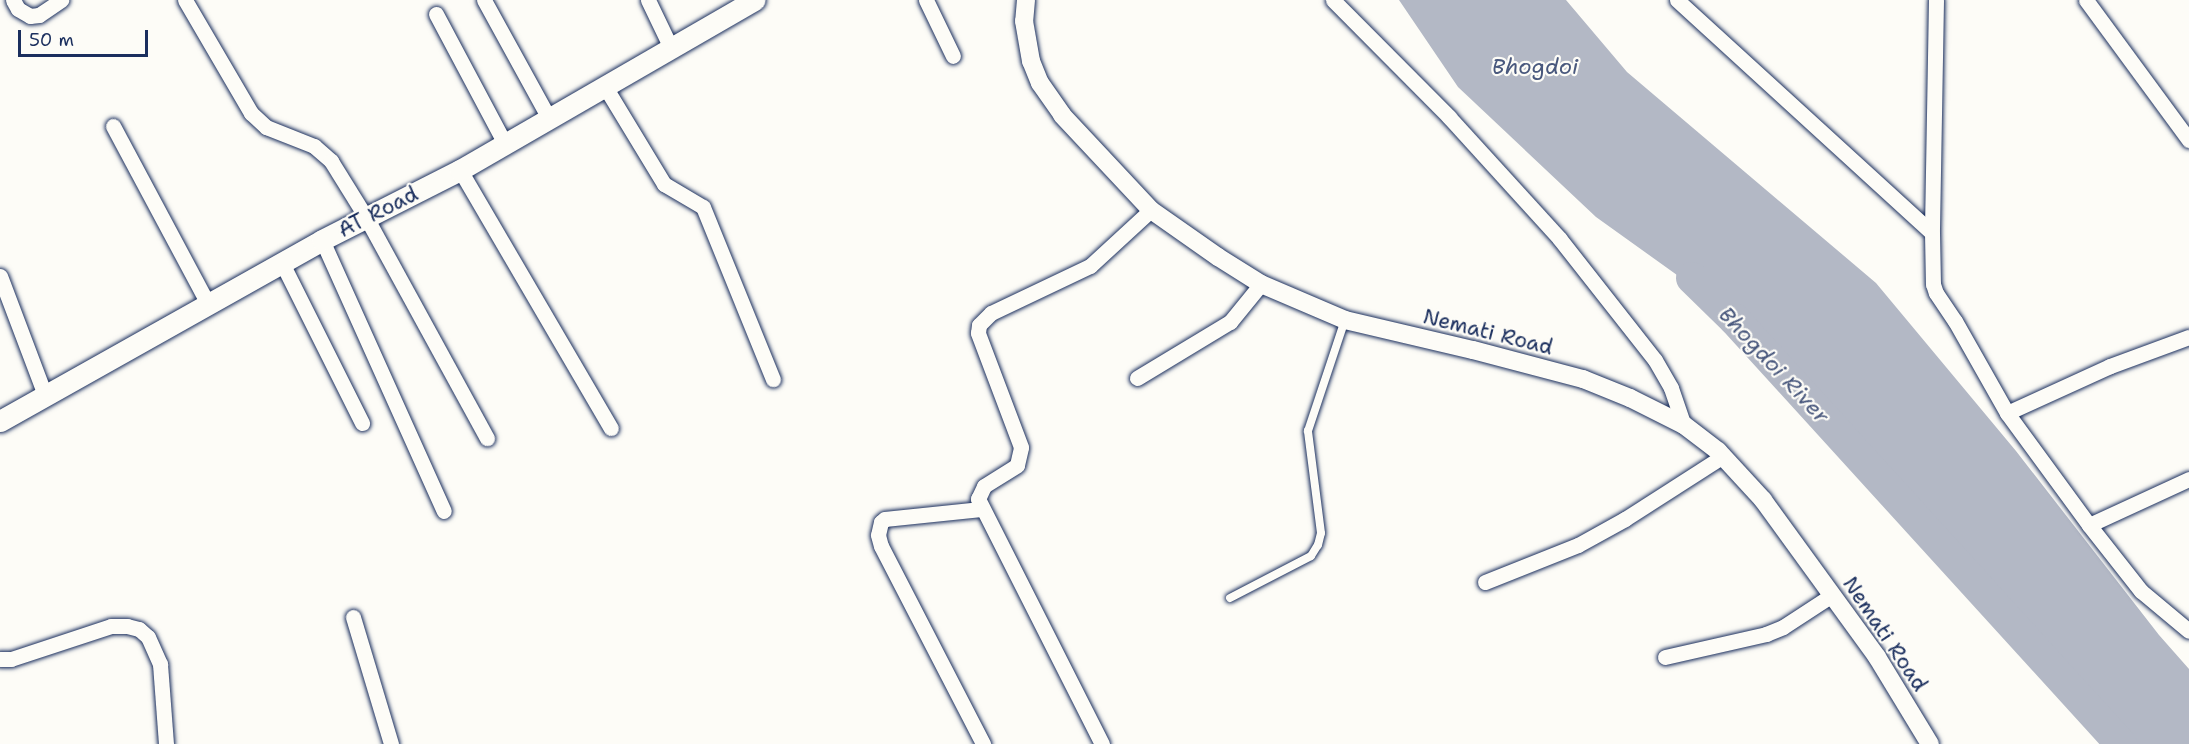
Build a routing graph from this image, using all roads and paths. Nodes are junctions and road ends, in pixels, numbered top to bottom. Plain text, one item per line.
1 (14, 0) edge
2 (61, 0) edge
3 (185, 0) edge
4 (484, 0) edge
5 (648, 0) edge
6 (755, 0) edge
7 (926, 0) edge
8 (1026, 0) edge
9 (1333, 0) edge
10 (1677, 0) edge
11 (1936, 0) edge
12 (2086, 0) edge
13 (436, 14) dead end
14 (671, 48) junction
15 (953, 56) dead end
16 (604, 85) junction
17 (549, 118) junction
18 (112, 126) dead end
19 (2189, 140) edge
20 (505, 144) junction
21 (460, 170) junction
22 (1151, 210) junction
23 (368, 219) junction
24 (1932, 233) junction
25 (322, 240) junction
26 (282, 263) junction
27 (0, 276) edge
28 (1261, 284) junction
29 (208, 304) junction
30 (1345, 320) junction
31 (2189, 337) edge
32 (1137, 378) dead end
33 (773, 380) dead end
34 (45, 395) junction
35 (2007, 413) junction
36 (0, 421) edge
37 (362, 423) dead end
38 (1684, 425) junction
39 (611, 428) dead end
40 (487, 438) dead end
41 (1724, 456) junction
42 (2189, 479) edge
43 (981, 509) junction
44 (444, 511) dead end
45 (2089, 525) junction
46 (1485, 582) dead end
47 (1832, 595) junction
48 (1230, 598) dead end
49 (353, 617) dead end
50 (2189, 631) edge
51 (1665, 657) dead end
52 (0, 659) edge
53 (166, 744) edge
54 (391, 744) edge
55 (983, 744) edge
56 (1102, 744) edge
57 (1930, 744) edge

1 - 2 street
3 - 23 street
4 - 17 street
5 - 14 street
6 - 14 main road, AT Road
7 - 15 street
8 - 22 street, Nemati Road
9 - 38 street
10 - 24 street
11 - 24 street
12 - 19 street
13 - 20 street
14 - 16 main road, AT Road
16 - 17 main road, AT Road
16 - 33 street
17 - 20 main road, AT Road
18 - 29 street
20 - 21 main road, AT Road
21 - 23 main road, AT Road
21 - 39 street
22 - 28 street, Nemati Road
22 - 43 street
23 - 25 main road, AT Road
23 - 40 street
24 - 35 street
25 - 26 main road, AT Road
25 - 44 street
26 - 29 main road, AT Road
26 - 37 street
27 - 34 street
28 - 30 street, Nemati Road
28 - 32 street
29 - 34 main road, AT Road
30 - 38 street, Nemati Road
30 - 48 lane
31 - 35 street
34 - 36 main road, AT Road
35 - 45 street
38 - 41 street, Nemati Road
41 - 46 street
41 - 47 street, Nemati Road
42 - 45 street
43 - 55 street
43 - 56 street
45 - 50 street
47 - 51 street
47 - 57 street, Nemati Road
49 - 54 street
52 - 53 street

